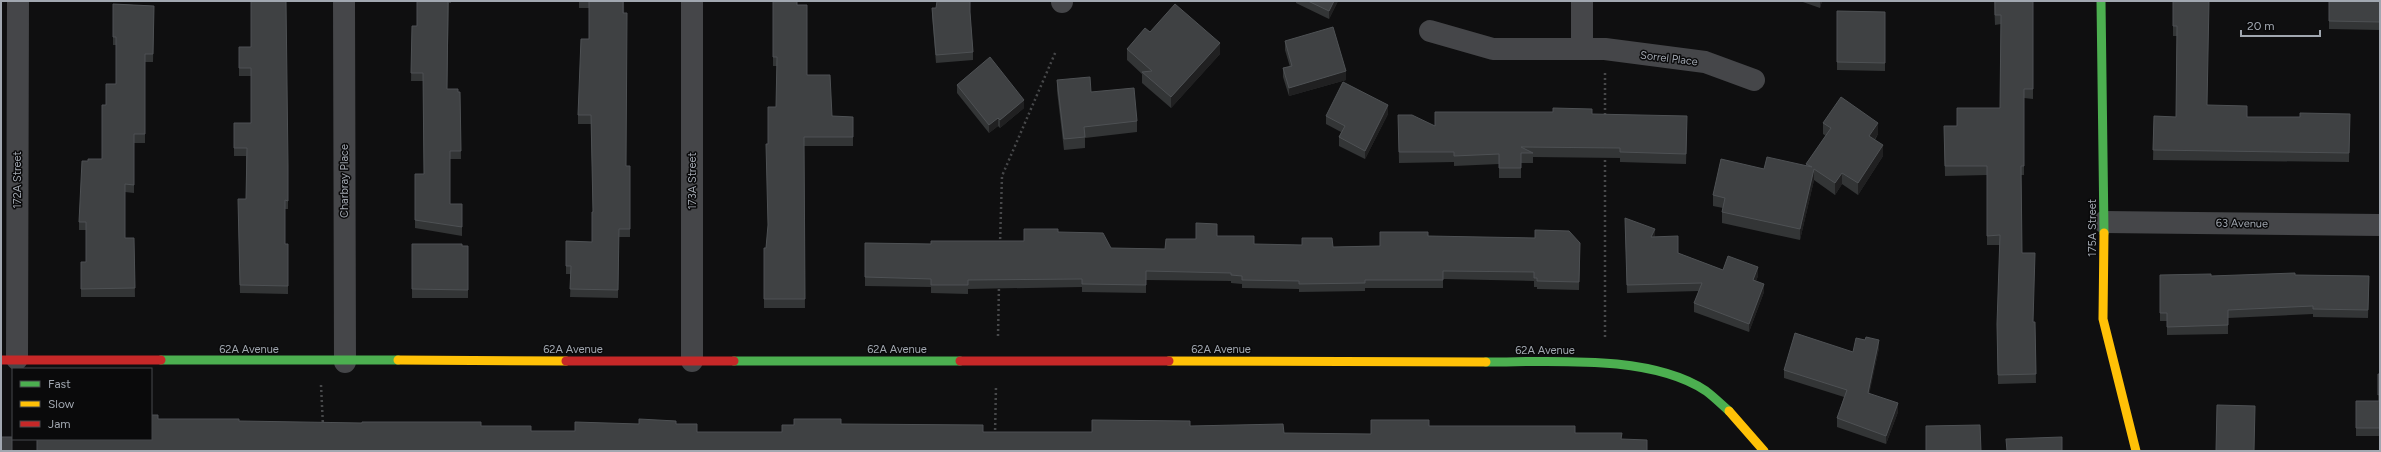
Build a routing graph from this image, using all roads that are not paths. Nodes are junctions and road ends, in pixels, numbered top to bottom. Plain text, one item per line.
1 (18, 1) edge
2 (344, 1) edge
3 (692, 1) edge
4 (1582, 1) edge
5 (2101, 1) edge
6 (1430, 31) dead end
7 (1582, 49) junction
8 (1754, 80) dead end
9 (2104, 222) junction
10 (2380, 225) edge
11 (9, 360) edge
12 (692, 361) junction
13 (344, 362) junction
14 (1764, 451) edge
15 (2136, 451) edge

1 - 11 street, 172A Street
2 - 13 street, Charbray Place
3 - 12 street, 173A Street
4 - 7 street
5 - 9 street, 175A Street
6 - 7 street, Sorrel Place
7 - 8 street, Sorrel Place
9 - 10 street, 63 Avenue
9 - 15 street, 175A Street
11 - 13 street, 62A Avenue
12 - 13 street, 62A Avenue
12 - 14 street, 62A Avenue

